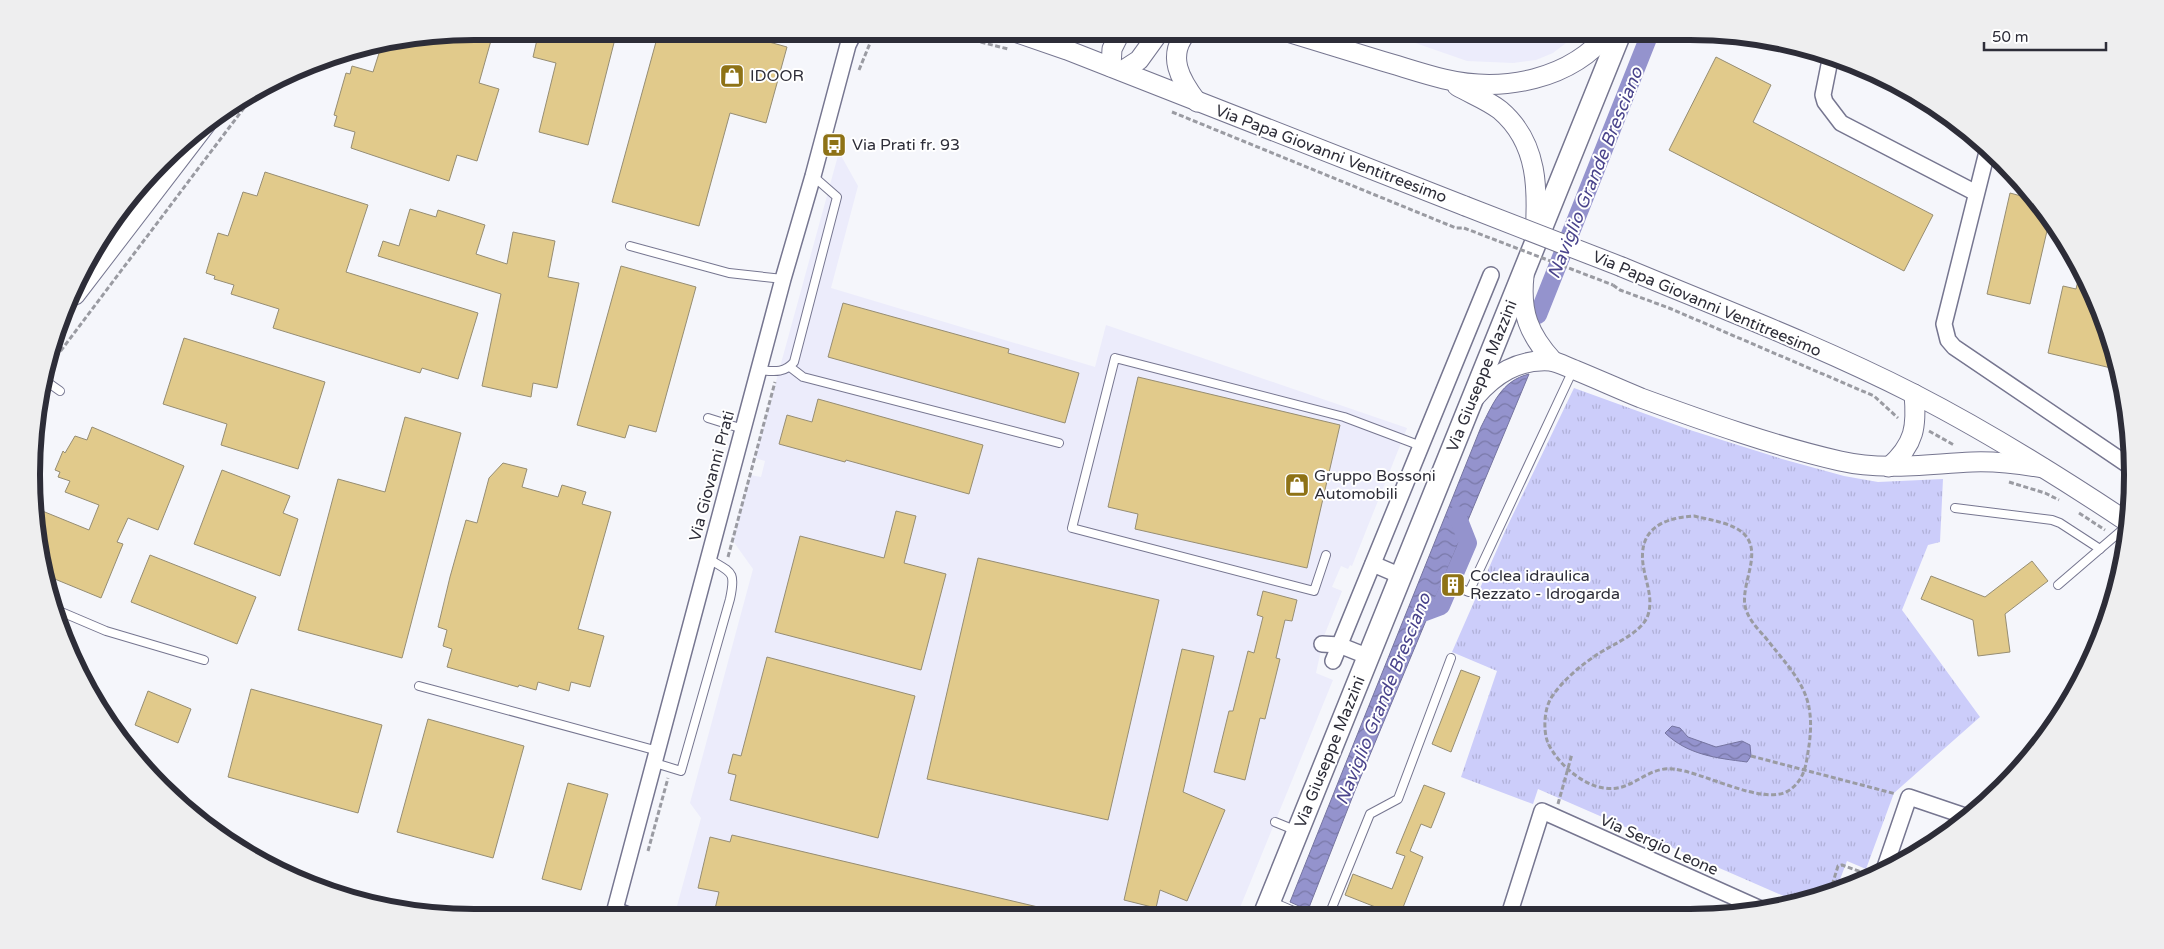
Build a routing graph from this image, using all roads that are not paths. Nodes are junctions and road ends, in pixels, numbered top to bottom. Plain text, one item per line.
1 (846, 40) edge
2 (1037, 40) edge
3 (1116, 40) edge
4 (1153, 40) edge
5 (1182, 40) edge
6 (1314, 40) edge
7 (1603, 40) edge
8 (1617, 40) edge
9 (1829, 63) edge
10 (1116, 69) junction
11 (1445, 80) junction
12 (1197, 102) junction
13 (179, 156) edge
14 (1986, 157) edge
15 (813, 176) junction
16 (1976, 193) junction
17 (630, 246) dead end
18 (1534, 247) junction
19 (1524, 271) junction
20 (1492, 275) dead end
21 (87, 278) edge
22 (783, 278) junction
23 (1553, 361) junction
24 (790, 367) junction
25 (759, 370) junction
26 (1573, 370) junction
27 (50, 384) edge
28 (60, 391) dead end
29 (1914, 394) junction
30 (1473, 400) junction
31 (708, 418) dead end
32 (1367, 425) junction
33 (743, 429) junction
34 (1364, 434) dead end
35 (1059, 443) dead end
36 (1421, 446) junction
37 (2124, 462) edge
38 (1889, 467) junction
39 (2044, 468) junction
40 (1955, 508) dead end
41 (2121, 519) edge
42 (2120, 532) edge
43 (2100, 549) junction
44 (1326, 556) dead end
45 (709, 559) junction
46 (1373, 564) junction
47 (1401, 576) junction
48 (2058, 585) dead end
49 (1459, 588) dead end
50 (63, 612) edge
51 (1322, 644) dead end
52 (1339, 645) junction
53 (1369, 657) junction
54 (1451, 658) dead end
55 (204, 660) dead end
56 (1333, 661) dead end
57 (419, 686) dead end
58 (657, 757) junction
59 (1960, 814) edge
60 (1275, 822) dead end
61 (1298, 831) junction
62 (1887, 861) edge
63 (1750, 904) edge
64 (1267, 908) edge
65 (615, 909) edge
66 (1331, 909) edge
67 (1511, 909) edge

1 - 15 street, Via Giovanni Prati
2 - 10 street, Via Papa Giovanni Ventitreesimo
3 - 10 street
4 - 10 street
5 - 12 street
6 - 11 street
7 - 11 street
8 - 18 main road, Via Giuseppe Mazzini
9 - 16 street
10 - 12 street, Via Papa Giovanni Ventitreesimo
11 - 18 street
12 - 29 street, Via Papa Giovanni Ventitreesimo, bridge
13 - 21 street
14 - 16 street
15 - 22 street, Via Giovanni Prati
15 - 24 lane
16 - 37 street
17 - 22 lane
18 - 19 main road, Via Giuseppe Mazzini
19 - 23 street
19 - 30 main road, Via Giuseppe Mazzini
20 - 36 street
22 - 25 street, Via Giovanni Prati
23 - 26 street
23 - 30 street
24 - 25 lane
24 - 35 lane
25 - 33 street, Via Giovanni Prati
26 - 38 street
26 - 49 lane
27 - 28 lane
29 - 38 street
29 - 39 street, Via Papa Giovanni Ventitreesimo
30 - 47 main road, Via Giuseppe Mazzini
31 - 33 lane
32 - 34 lane
32 - 36 lane
32 - 44 lane
33 - 45 street, Via Giovanni Prati
36 - 46 street
38 - 39 street
39 - 41 street, Via Papa Giovanni Ventitreesimo
40 - 43 lane
42 - 43 lane
43 - 48 lane
45 - 58 street, Via Giovanni Prati
45 - 58 lane
46 - 47 street
46 - 52 street
47 - 53 main road, Via Giuseppe Mazzini
50 - 55 lane
51 - 52 street
52 - 53 street
52 - 56 street
53 - 61 main road, Via Giuseppe Mazzini
54 - 66 lane
57 - 58 lane
58 - 65 street, Via Giovanni Prati
59 - 62 street
60 - 61 lane
61 - 64 main road, Via Giuseppe Mazzini
63 - 67 street, Via Sergio Leone

